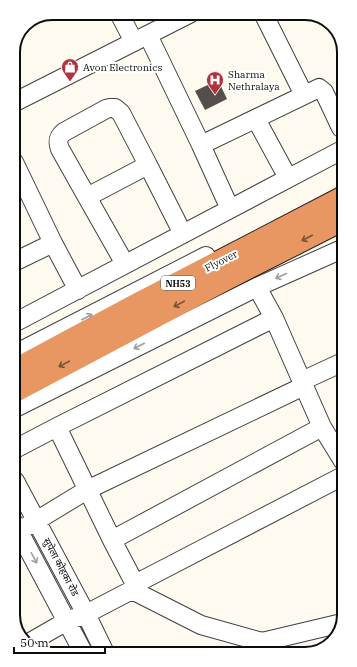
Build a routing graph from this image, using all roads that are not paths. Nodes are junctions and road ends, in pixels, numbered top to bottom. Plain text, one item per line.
1 (125, 20) edge
2 (177, 20) edge
3 (266, 20) edge
4 (141, 38) junction
5 (304, 95) junction
6 (20, 99) edge
7 (256, 119) junction
8 (337, 120) edge
9 (201, 145) junction
10 (337, 153) edge
11 (148, 165) junction
12 (20, 174) edge
13 (288, 178) junction
14 (337, 190) edge
15 (87, 197) junction
16 (337, 201) edge
17 (230, 209) junction
18 (337, 223) edge
19 (183, 234) junction
20 (53, 243) junction
21 (337, 251) edge
22 (141, 256) junction
23 (20, 259) edge
24 (125, 264) junction
25 (156, 282) junction
26 (257, 287) junction
27 (78, 290) junction
28 (274, 318) junction
29 (20, 320) edge
30 (20, 351) edge
31 (337, 365) edge
32 (20, 367) edge
33 (303, 383) junction
34 (20, 388) edge
35 (20, 406) edge
36 (57, 427) junction
37 (322, 427) junction
38 (20, 446) edge
39 (337, 451) edge
40 (337, 479) edge
41 (87, 490) junction
42 (20, 491) edge
43 (36, 521) junction
44 (20, 526) edge
45 (20, 533) edge
46 (112, 540) junction
47 (133, 587) junction
48 (86, 614) junction
49 (67, 621) junction
50 (335, 625) edge
51 (33, 641) edge
52 (80, 647) edge
53 (102, 647) edge
54 (264, 647) edge

1 - 4 street
2 - 4 street
3 - 5 street
4 - 6 street
4 - 9 street
5 - 7 street
5 - 8 street
7 - 9 street
7 - 13 street
9 - 17 street
10 - 13 street
11 - 15 street
11 - 15 street
11 - 19 street
12 - 20 street
13 - 17 street
14 - 25 street
15 - 24 street
16 - 32 highway, Flyover / NH53
17 - 19 street
18 -> 34 highway, Flyover / NH53
19 - 22 street
20 - 23 street
20 - 27 street
21 -> 26 street
22 - 24 street
22 - 25 street
24 - 27 street
30 -> 25 street
26 - 28 street
26 -> 35 street
27 - 29 street
28 - 33 street
28 - 36 street
31 - 33 street
33 - 37 street
33 - 41 street
36 - 38 street
36 - 41 street
37 - 39 street
37 - 46 street
40 - 47 street
41 - 43 street
41 - 46 street
42 - 43 street, सुपेला कोहका रोड
43 - 44 street
43 - 48 street, सुपेला कोहका रोड
45 -> 49 street
46 - 47 street
47 - 48 street
47 - 54 street
48 - 49 street
48 - 53 street, सुपेला कोहका रोड
49 - 51 street
49 - 52 street
50 - 54 street

